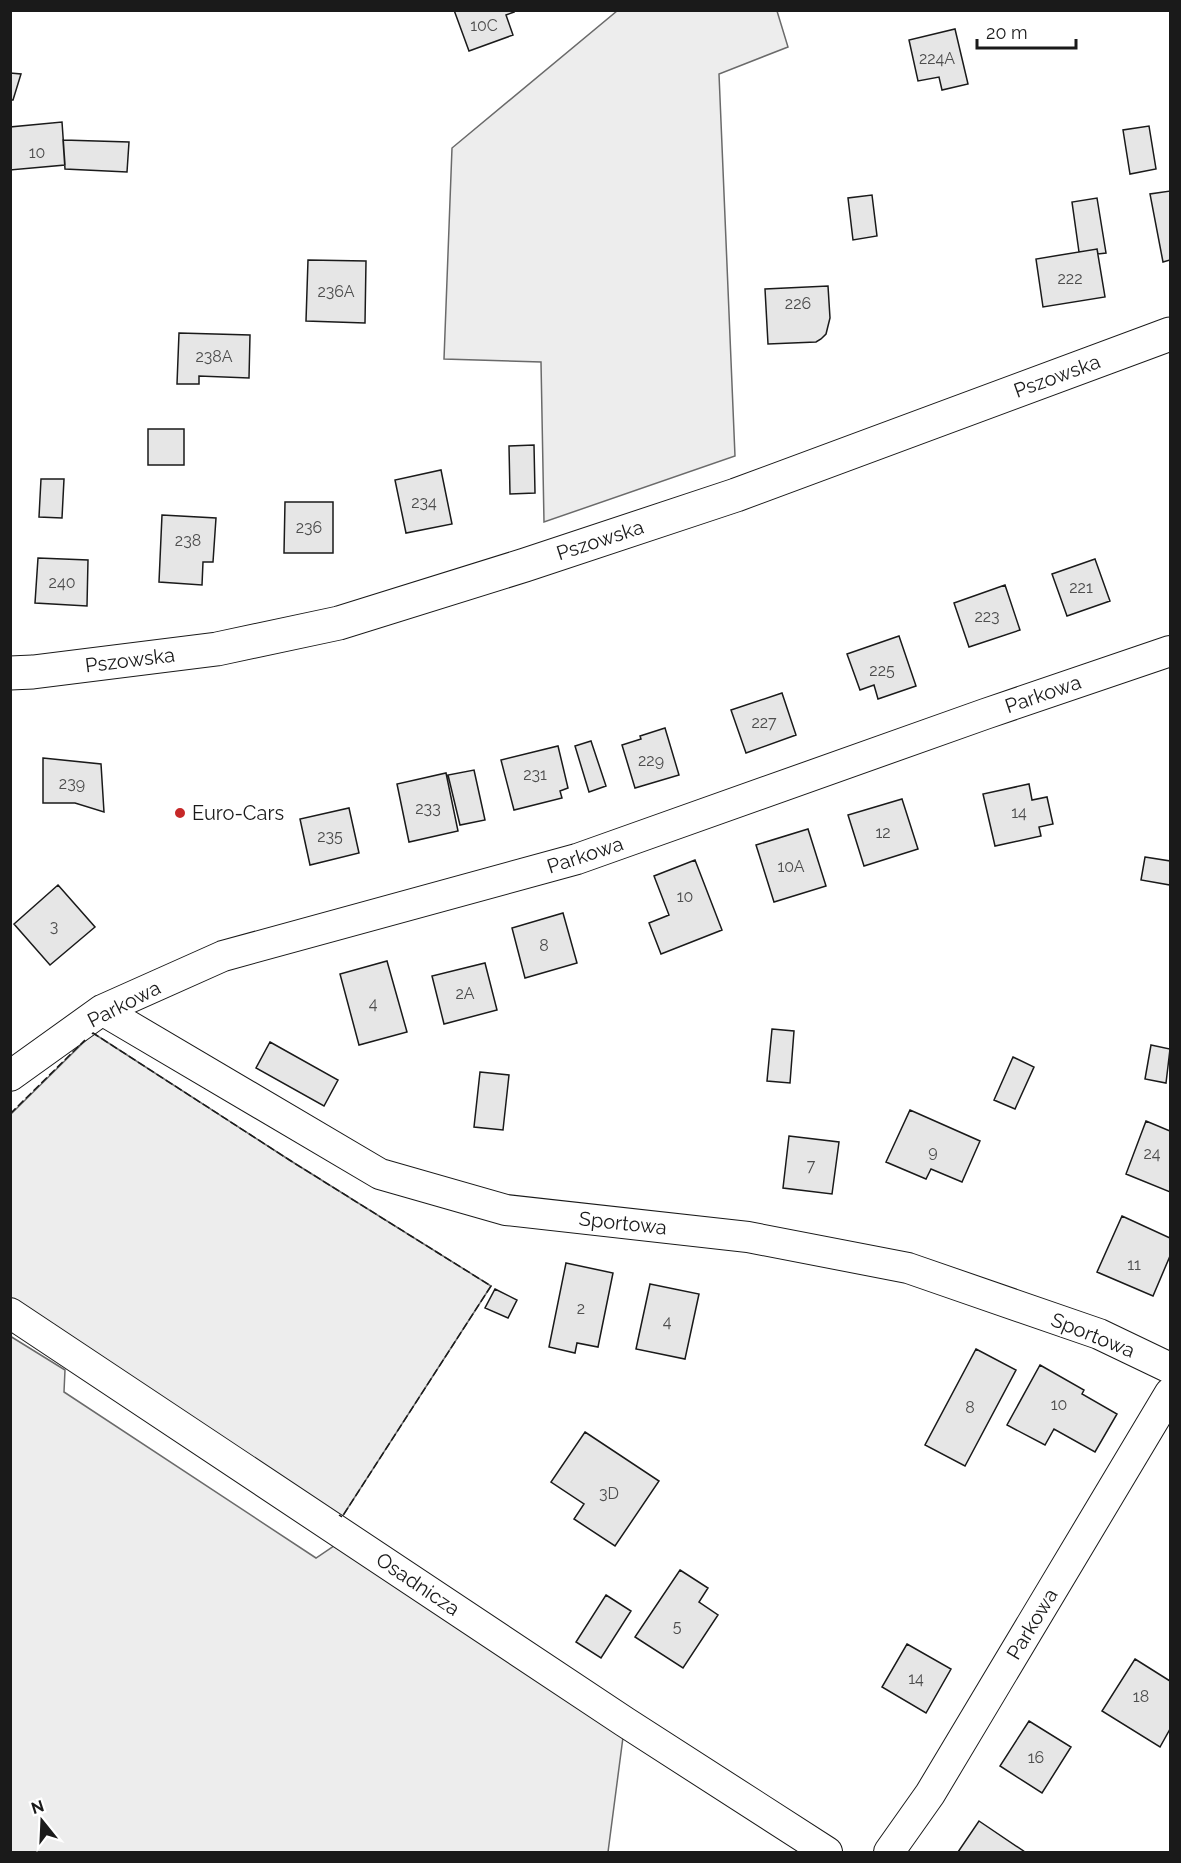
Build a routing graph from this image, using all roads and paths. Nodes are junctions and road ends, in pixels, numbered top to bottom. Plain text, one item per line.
1 (1170, 334) edge
2 (1170, 651) edge
3 (10, 673) edge
4 (102, 1010) junction
5 (10, 1076) edge
6 (10, 1313) edge
7 (1170, 1368) edge
8 (1170, 1393) edge
9 (827, 1852) edge
10 (890, 1852) edge

1 - 3 main road, Pszowska
2 - 4 street, Parkowa
4 - 5 street, Parkowa
4 - 7 street, Sportowa
6 - 9 street, Osadnicza
8 - 10 street, Parkowa

